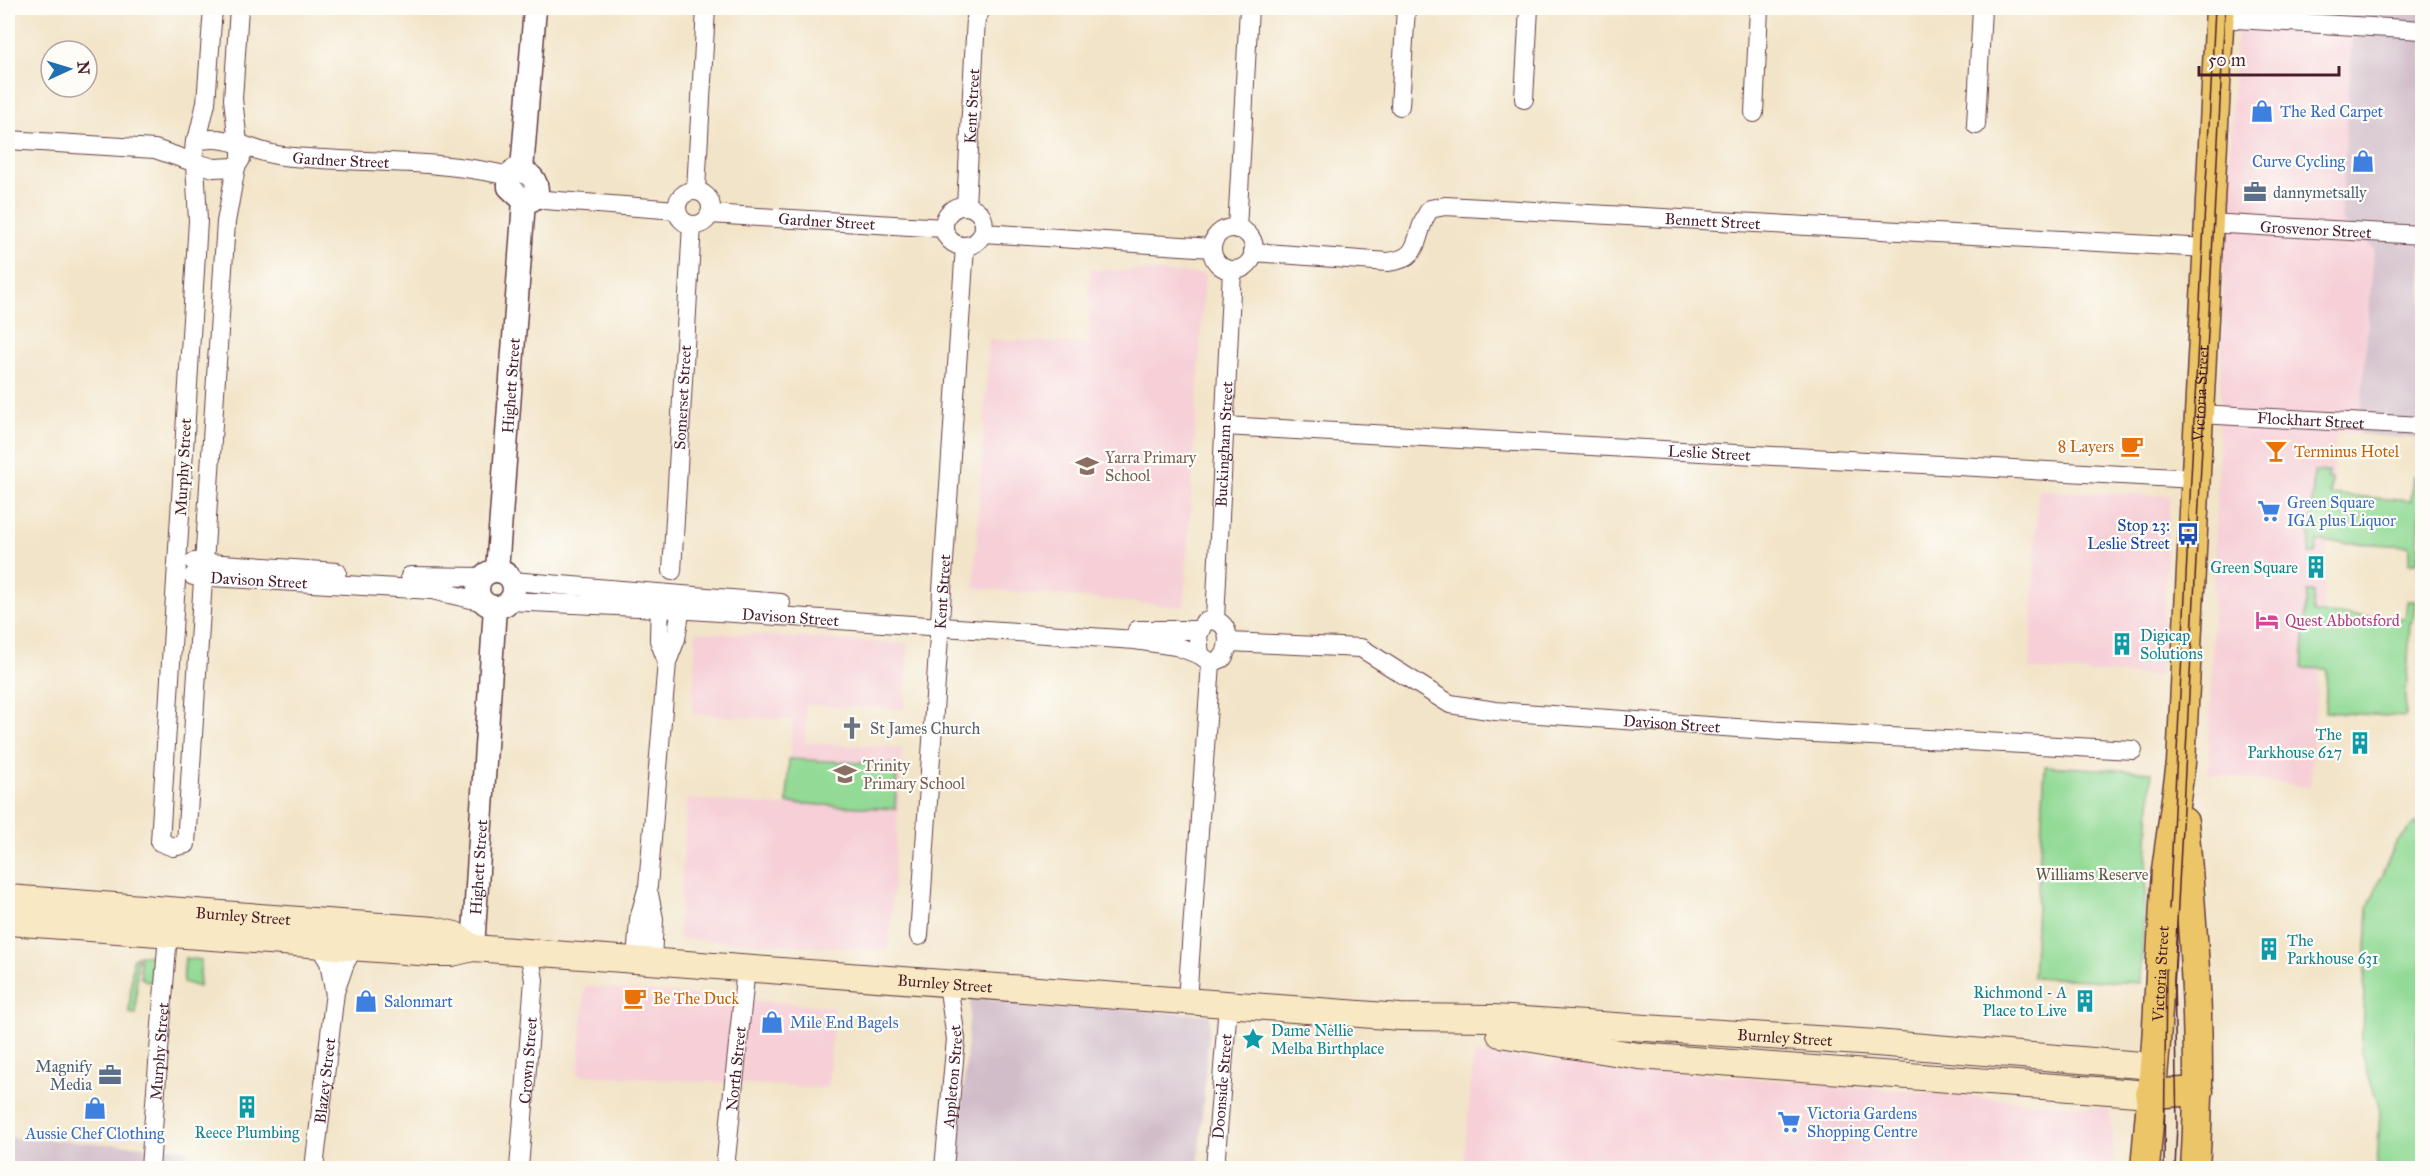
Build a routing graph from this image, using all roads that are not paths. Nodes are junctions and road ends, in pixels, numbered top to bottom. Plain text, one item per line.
1 (213, 8) edge
2 (239, 8) edge
3 (535, 8) edge
4 (706, 8) edge
5 (982, 8) edge
6 (1249, 8) edge
7 (1406, 8) edge
8 (1529, 8) edge
9 (1759, 8) edge
10 (1982, 8) edge
11 (2220, 13) edge
12 (2422, 30) edge
13 (207, 93) junction
14 (234, 95) junction
15 (1524, 99) dead end
16 (1400, 106) dead end
17 (1754, 113) dead end
18 (1976, 125) dead end
19 (8, 140) edge
20 (196, 141) junction
21 (239, 145) junction
22 (155, 149) junction
23 (281, 156) junction
24 (194, 163) junction
25 (237, 166) junction
26 (515, 173) junction
27 (696, 190) junction
28 (531, 198) junction
29 (966, 206) junction
30 (198, 209) junction
31 (677, 210) junction
32 (227, 211) junction
33 (710, 214) junction
34 (692, 225) junction
35 (944, 228) junction
36 (1237, 229) junction
37 (983, 232) junction
38 (2207, 235) junction
39 (2422, 235) edge
40 (964, 246) junction
41 (1212, 248) junction
42 (1253, 252) junction
43 (1232, 270) junction
44 (2199, 414) junction
45 (1224, 426) junction
46 (2422, 426) edge
47 (2196, 479) junction
48 (177, 568) junction
49 (204, 569) junction
50 (672, 571) dead end
51 (342, 579) junction
52 (497, 590) junction
53 (660, 601) junction
54 (681, 603) junction
55 (938, 620) junction
56 (1215, 620) junction
57 (1073, 630) junction
58 (1199, 630) junction
59 (1228, 642) junction
60 (1206, 659) junction
61 (667, 662) junction
62 (167, 726) junction
63 (194, 727) junction
64 (2133, 750) dead end
65 (2180, 778) junction
66 (8, 898) edge
67 (8, 922) edge
68 (169, 922) junction
69 (919, 936) dead end
70 (318, 944) junction
71 (354, 947) junction
72 (473, 948) junction
73 (529, 952) junction
74 (644, 960) junction
75 (746, 968) junction
76 (948, 984) junction
77 (335, 992) junction
78 (1187, 1001) junction
79 (1228, 1005) junction
80 (1417, 1018) junction
81 (1640, 1028) junction
82 (1876, 1043) junction
83 (1639, 1056) junction
84 (2153, 1066) junction
85 (1870, 1075) junction
86 (2199, 1086) junction
87 (2150, 1094) junction
88 (150, 1168) edge
89 (314, 1168) edge
90 (519, 1168) edge
91 (725, 1168) edge
92 (944, 1168) edge
93 (1215, 1168) edge
94 (2145, 1168) edge
95 (2195, 1168) edge

1 - 13 street
2 - 14 street
3 - 26 street
4 - 27 street
5 - 29 street, Kent Street
6 - 36 street
7 - 16 street
8 - 15 street
9 - 17 street
10 - 18 street
11 - 12 street
11 - 38 main road, Victoria Street
13 - 14 street
13 - 20 street
14 - 21 street
19 - 22 street
20 - 21 street, Gardner Street
20 - 22 street
20 - 24 street, Murphy Street
21 - 23 street, Gardner Street
21 - 25 street, Murphy Street
22 - 24 street
23 - 25 street, Gardner Street
23 - 26 street, Gardner Street
24 - 25 street, Gardner Street
24 - 30 street, Murphy Street
25 - 32 street, Murphy Street
26 - 28 street
27 - 31 street
27 - 33 street
28 - 31 street
28 - 52 street, Highett Street
29 - 35 street
29 - 37 street
30 - 32 street
30 - 48 street, Murphy Street
31 - 34 street
32 - 49 street, Murphy Street
33 - 34 street
33 - 35 street, Gardner Street
34 - 50 street, Somerset Street
35 - 40 street
36 - 41 street
36 - 42 street
37 - 40 street
37 - 41 street
38 - 39 street, Grosvenor Street
38 - 42 street, Bennett Street
38 - 44 main road, Victoria Street
40 - 55 street, Kent Street
41 - 43 street
42 - 43 street
43 - 45 street, Buckingham Street
44 - 46 street, Flockhart Street
44 - 47 main road, Victoria Street
45 - 47 street, Leslie Street
45 - 56 street, Buckingham Street
47 - 65 main road, Victoria Street
48 - 49 street, Davison Street
48 - 62 street, Murphy Street
49 - 51 street, Davison Street
49 - 63 street, Murphy Street
51 - 52 street, Davison Street
51 - 52 street, Davison Street
52 - 53 street, Davison Street
52 - 72 street, Highett Street
53 - 54 street, Davison Street
53 - 61 street
54 - 55 street, Davison Street
54 - 61 street
55 - 57 street, Davison Street
55 - 69 street, Kent Street
56 - 58 street
56 - 59 street
57 - 58 street, Davison Street
57 - 60 street, Davison Street
58 - 60 street
59 - 60 street
59 - 64 street, Davison Street
60 - 78 street
61 - 74 street
62 - 63 street
62 - 63 street, Murphy Street
65 - 84 main road, Victoria Street
65 - 86 main road, Victoria Street
66 - 68 main road, Burnley Street
67 - 68 main road, Burnley Street
68 - 70 main road, Burnley Street
68 - 72 main road, Burnley Street
68 - 88 street, Murphy Street
70 - 71 main road, Burnley Street
70 - 77 street, Blazey Street
71 - 72 main road, Burnley Street
71 - 77 street, Blazey Street
72 - 73 main road, Burnley Street
73 - 74 main road, Burnley Street
73 - 90 street, Crown Street
74 - 75 main road, Burnley Street
75 - 76 main road, Burnley Street
75 - 91 street, North Street
76 - 78 main road, Burnley Street
76 - 92 street, Appleton Street
77 - 89 street, Blazey Street
78 - 79 main road, Burnley Street
79 - 80 main road, Burnley Street
79 - 93 street, Doonside Street
80 - 81 main road, Burnley Street
80 - 83 main road, Burnley Street
81 - 82 main road, Burnley Street
81 - 83 main road
82 - 84 main road, Burnley Street
82 - 85 main road
83 - 85 main road, Burnley Street
84 - 86 main road
84 - 87 main road, Victoria Street
85 - 87 main road, Burnley Street
86 - 87 main road
86 - 95 main road, Victoria Street
87 - 94 main road, Victoria Street

